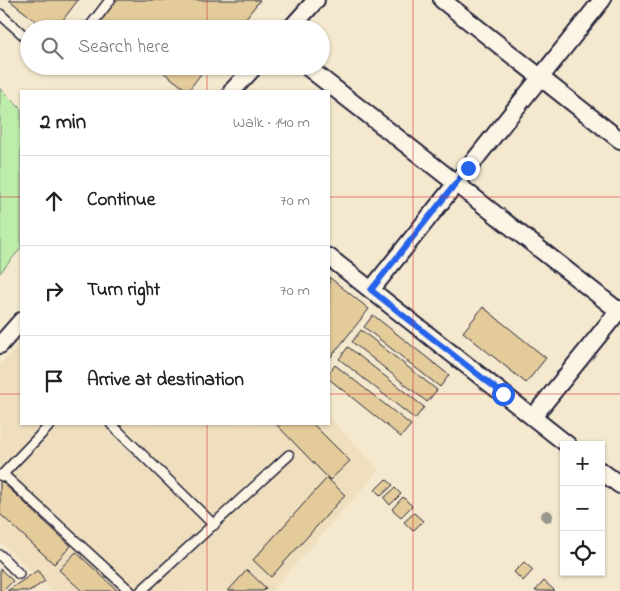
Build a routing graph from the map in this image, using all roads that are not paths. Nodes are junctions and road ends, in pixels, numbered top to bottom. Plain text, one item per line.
1 (110, 0) edge
2 (316, 0) edge
3 (442, 0) edge
4 (602, 0) edge
5 (0, 14) edge
6 (95, 20) edge
7 (298, 20) edge
8 (20, 32) edge
9 (247, 75) edge
10 (317, 75) edge
11 (540, 77) junction
12 (233, 90) edge
13 (620, 140) edge
14 (456, 184) junction
15 (330, 258) edge
16 (371, 290) junction
17 (620, 311) edge
18 (19, 328) edge
19 (0, 345) edge
20 (533, 417) junction
21 (50, 425) edge
22 (112, 425) edge
23 (563, 441) edge
24 (289, 454) dead end
25 (605, 474) edge
26 (1, 475) edge
27 (620, 485) edge
28 (214, 525) junction
29 (0, 555) edge
30 (19, 574) dead end
31 (130, 591) edge
32 (141, 591) edge

1 - 6 lane
2 - 7 street
3 - 11 street
4 - 11 street
5 - 8 lane
9 - 12 street
10 - 14 street
11 - 13 street
11 - 14 street
14 - 16 street
14 - 17 street
15 - 16 street
16 - 20 street
17 - 20 street
18 - 19 street
20 - 23 street
21 - 26 lane
22 - 28 lane
24 - 28 lane
25 - 27 street
26 - 31 lane
28 - 32 lane
29 - 30 lane

